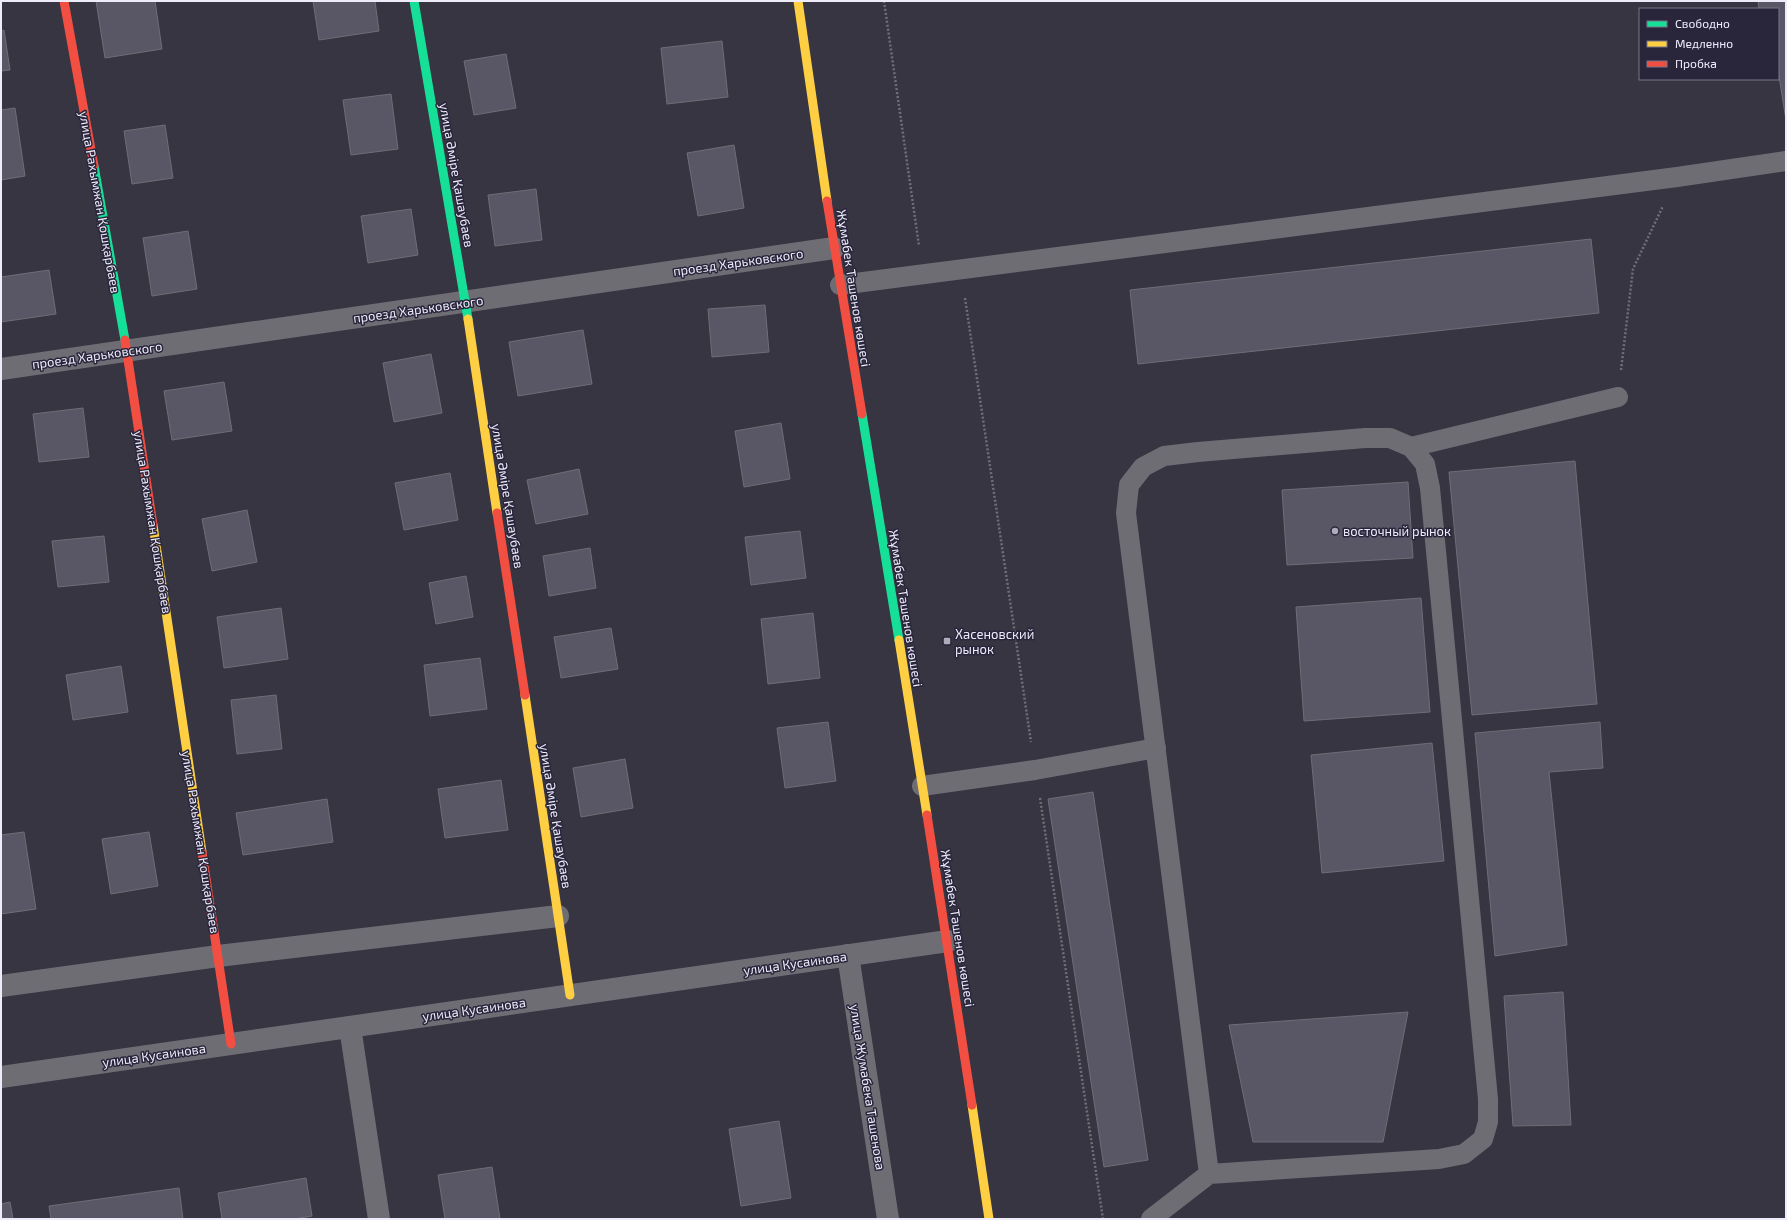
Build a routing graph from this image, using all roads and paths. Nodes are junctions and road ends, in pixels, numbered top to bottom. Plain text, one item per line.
1 (64, 1) edge
2 (414, 1) edge
3 (798, 1) edge
4 (884, 1) edge
5 (1786, 161) edge
6 (1677, 177) junction
7 (834, 248) junction
8 (923, 274) junction
9 (840, 285) junction
10 (465, 302) junction
11 (127, 351) junction
12 (1, 369) edge
13 (1618, 397) joint
14 (1411, 447) junction
15 (1156, 748) junction
16 (922, 786) junction
17 (558, 916) junction
18 (948, 941) junction
19 (848, 955) junction
20 (218, 956) junction
21 (1, 986) edge
22 (570, 995) junction
23 (350, 1027) junction
24 (231, 1044) junction
25 (1, 1077) edge
26 (1209, 1174) junction
27 (379, 1219) edge
28 (888, 1219) edge
29 (989, 1219) edge
30 (1151, 1219) edge

1 - 11 street, улица Рахымжан Қошқарбаев
2 - 10 street, улица Әміре Қашаубаев
3 - 7 street, Жұмабек Тәшенов көшесі
4 - 8 path
5 - 6 lane
6 - 8 lane
6 - 13 path
7 - 9 street, Жұмабек Тәшенов көшесі
7 - 10 street, проезд Харьковского
8 - 9 lane
9 - 16 street, Жұмабек Тәшенов көшесі
10 - 11 street, проезд Харьковского
10 - 17 street, улица Әміре Қашаубаев
11 - 12 street, проезд Харьковского
11 - 20 street, улица Рахымжан Қошқарбаев
13 - 14 lane
14 - 15 lane
14 - 26 lane
15 - 16 lane
15 - 26 lane
16 - 18 street, Жұмабек Тәшенов көшесі
17 - 20 street
17 - 22 street, улица Әміре Қашаубаев
18 - 19 street, улица Кусаинова
18 - 29 street, Жұмабек Тәшенов көшесі
19 - 22 street, улица Кусаинова
19 - 28 street, улица Жумабека Ташенова
20 - 21 street
20 - 24 street, улица Рахымжан Қошқарбаев
22 - 23 street, улица Кусаинова
23 - 24 street, улица Кусаинова
23 - 27 street
24 - 25 street, улица Кусаинова
26 - 30 lane

